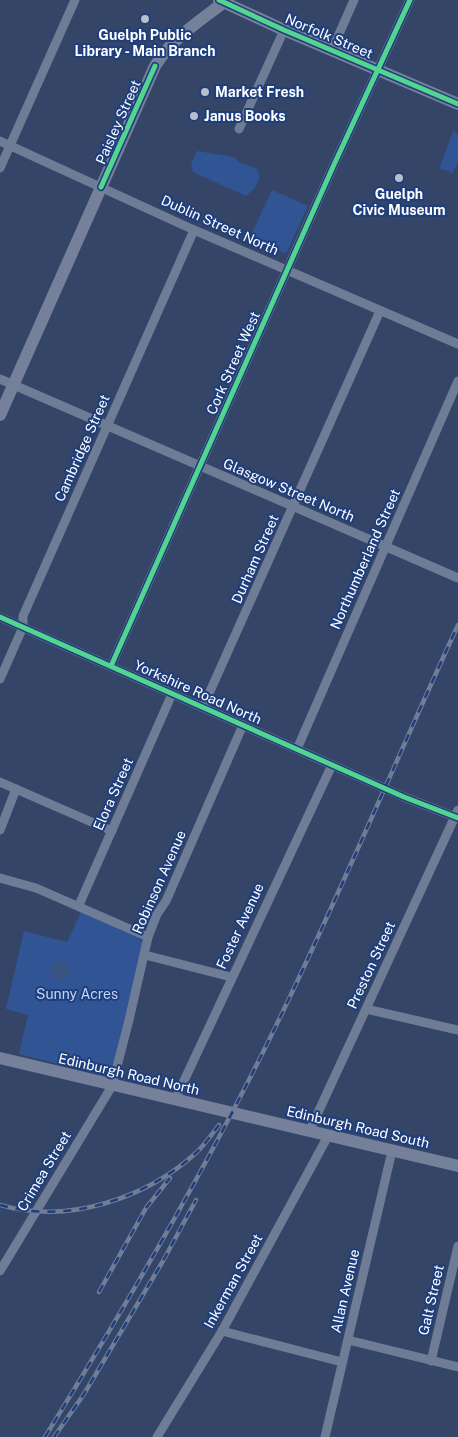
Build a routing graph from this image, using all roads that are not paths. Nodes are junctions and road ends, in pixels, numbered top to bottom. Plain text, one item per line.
1 (75, 0) edge
2 (354, 0) edge
3 (410, 0) edge
4 (221, 1) edge
5 (284, 30) junction
6 (332, 50) junction
7 (378, 70) junction
8 (458, 104) edge
9 (238, 129) dead end
10 (0, 141) edge
11 (10, 145) junction
12 (0, 168) edge
13 (101, 187) junction
14 (194, 230) junction
15 (287, 270) junction
16 (380, 311) junction
17 (458, 344) edge
18 (0, 379) edge
19 (458, 381) edge
20 (14, 385) junction
21 (0, 415) edge
22 (108, 426) junction
23 (199, 466) junction
24 (293, 506) junction
25 (386, 547) junction
26 (458, 578) edge
27 (0, 617) edge
28 (23, 627) junction
29 (111, 666) junction
30 (0, 679) edge
31 (172, 694) junction
32 (203, 708) junction
33 (243, 725) junction
34 (297, 749) junction
35 (332, 765) junction
36 (0, 782) edge
37 (16, 790) junction
38 (457, 815) edge
39 (0, 830) edge
40 (112, 831) junction
41 (0, 878) edge
42 (79, 905) junction
43 (148, 937) junction
44 (145, 955) junction
45 (231, 977) junction
46 (366, 1009) junction
47 (458, 1030) edge
48 (0, 1058) edge
49 (112, 1086) junction
50 (175, 1100) junction
51 (251, 1118) joint
52 (309, 1132) junction
53 (328, 1136) junction
54 (392, 1151) junction
55 (458, 1166) edge
56 (458, 1246) edge
57 (0, 1270) edge
58 (222, 1331) junction
59 (348, 1340) junction
60 (431, 1361) junction
61 (342, 1362) junction
62 (458, 1367) edge
63 (161, 1436) edge
64 (325, 1437) edge

1 - 11 street
2 - 6 street
3 - 7 street, Cork Street West
4 - 5 main road, Norfolk Street
4 - 13 main road, Paisley Street
5 - 6 main road, Norfolk Street
5 - 9 street
6 - 7 main road, Norfolk Street
7 - 8 main road, Norfolk Street
7 - 15 street, Cork Street West
10 - 11 street, Dublin Street North
11 - 12 street
11 - 13 street, Dublin Street North
13 - 14 street, Dublin Street North
13 - 20 main road, Paisley Street
14 - 15 street, Dublin Street North
14 - 22 street, Cambridge Street
15 - 16 street, Dublin Street North
15 - 23 street, Cork Street West
16 - 17 street, Dublin Street North
16 - 24 street, Durham Street
18 - 20 street, Glasgow Street North
19 - 25 street, Northumberland Street
20 - 21 main road, Paisley Street
20 - 22 street, Glasgow Street North
22 - 23 street, Glasgow Street North
22 - 28 street, Cambridge Street
23 - 24 street, Glasgow Street North
23 - 29 street, Cork Street West
24 - 25 street, Glasgow Street North
24 - 32 street, Durham Street
25 - 26 street, Glasgow Street North
25 - 34 street, Northumberland Street
27 - 28 street, Yorkshire Road North
28 - 29 street, Yorkshire Road North
28 - 30 street, Cambridge Street
29 - 31 street, Yorkshire Road North
31 - 32 street, Yorkshire Road North
31 - 40 street, Elora Street
32 - 33 street, Yorkshire Road North
33 - 34 street, Yorkshire Road North
33 - 43 street, Robinson Avenue
34 - 35 street, Yorkshire Road North
35 - 38 street, Yorkshire Road North
35 - 45 street, Foster Avenue
36 - 37 street
37 - 39 street
37 - 40 street
38 - 46 street, Preston Street
40 - 42 street, Elora Street
41 - 42 street
42 - 43 street
43 - 44 street, Robinson Avenue
44 - 45 street
44 - 49 street, Robinson Avenue
45 - 50 street, Foster Avenue
46 - 47 street
46 - 52 street, Preston Street
48 - 49 main road, Edinburgh Road North
49 - 50 main road, Edinburgh Road North
49 - 57 street, Crimea Street
50 - 51 main road, Edinburgh Road North
51 - 52 main road, Edinburgh Road South
52 - 53 main road, Edinburgh Road South
53 - 54 main road, Edinburgh Road South
53 - 58 street, Inkerman Street
54 - 55 main road, Edinburgh Road South
54 - 59 street, Allan Avenue
56 - 60 street, Galt Street
58 - 61 street
58 - 63 street, Inkerman Street
59 - 60 street
59 - 61 street, Allan Avenue
60 - 62 street
61 - 64 street, Allan Avenue

